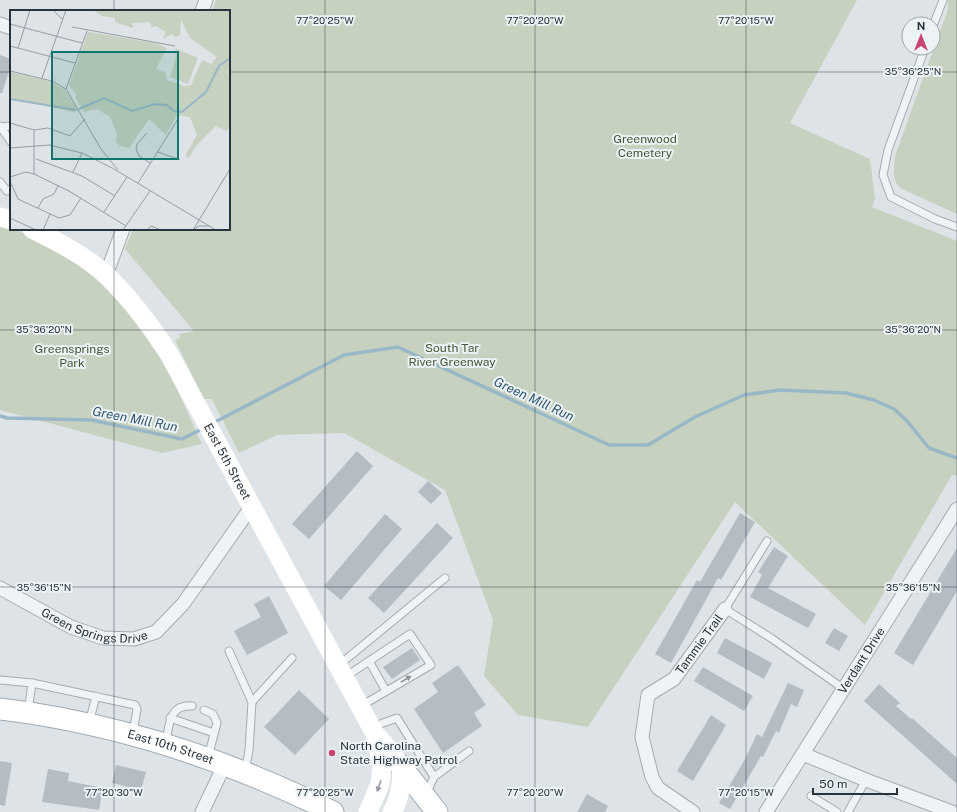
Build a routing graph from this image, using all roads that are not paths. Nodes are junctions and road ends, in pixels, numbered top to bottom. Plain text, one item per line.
1 (206, 0) edge
2 (943, 0) edge
3 (202, 10) edge
4 (937, 16) edge
5 (0, 24) edge
6 (10, 28) edge
7 (922, 56) edge
8 (1, 127) edge
9 (10, 140) edge
10 (0, 182) edge
11 (10, 190) edge
12 (0, 216) edge
13 (10, 220) edge
14 (957, 228) edge
15 (34, 230) edge
16 (123, 230) edge
17 (106, 275) junction
18 (252, 506) junction
19 (957, 509) edge
20 (766, 541) dead end
21 (445, 578) dead end
22 (0, 588) edge
23 (725, 610) junction
24 (229, 651) dead end
25 (292, 658) dead end
26 (369, 661) junction
27 (342, 671) junction
28 (0, 680) edge
29 (32, 683) junction
30 (844, 689) junction
31 (386, 691) junction
32 (96, 696) junction
33 (252, 702) junction
34 (192, 706) dead end
35 (360, 706) junction
36 (0, 709) edge
37 (204, 710) dead end
38 (28, 712) junction
39 (170, 718) junction
40 (89, 724) junction
41 (373, 731) junction
42 (214, 733) junction
43 (132, 734) junction
44 (166, 743) junction
45 (469, 751) dead end
46 (803, 754) junction
47 (216, 761) junction
48 (400, 765) junction
49 (245, 772) junction
50 (434, 777) junction
51 (866, 780) junction
52 (811, 796) dead end
53 (431, 804) edge
54 (202, 812) edge
55 (333, 812) edge
56 (368, 812) edge
57 (392, 812) edge
58 (693, 812) edge
59 (766, 812) edge
60 (837, 812) edge
61 (848, 812) edge
62 (952, 812) edge

1 - 3 street
2 - 4 lane
5 - 6 street
7 - 14 lane
8 - 9 lane
10 - 11 lane
12 - 13 main road
15 - 17 main road, East 5th Street
16 - 17 street
17 - 18 main road, East 5th Street
18 - 22 street, Green Springs Drive
18 - 27 main road, East 5th Street
19 - 30 street, Verdant Drive
20 - 23 lane
21 - 27 lane
23 - 30 lane
23 - 58 street, Tammie Trail
24 - 33 lane
25 - 33 lane
26 - 27 lane
26 - 31 lane
31 -> 26 lane
27 - 35 main road, East 5th Street
28 - 29 lane
29 - 32 lane
29 - 38 lane
30 - 46 street, Verdant Drive
31 - 35 lane
32 - 40 lane
32 - 43 lane
33 - 49 lane
34 - 39 lane
35 - 41 main road, East 5th Street
36 - 38 main road, East 10th Street
37 - 42 lane
38 - 40 main road, East 10th Street
39 - 42 lane
39 - 44 lane
40 - 43 main road, East 10th Street
41 - 48 main road, East 5th Street
41 - 50 lane
41 -> 56 main road, East 5th Street
42 - 47 lane
43 - 44 main road, East 10th Street
44 - 47 main road, East 10th Street
45 - 50 lane
46 - 51 street
46 - 59 street, Verdant Drive
47 - 49 main road, East 10th Street
47 - 54 street
48 - 53 main road
48 - 57 main road
49 - 55 main road, East 10th Street
50 - 53 lane
51 - 61 lane
51 - 62 street
52 - 60 lane

